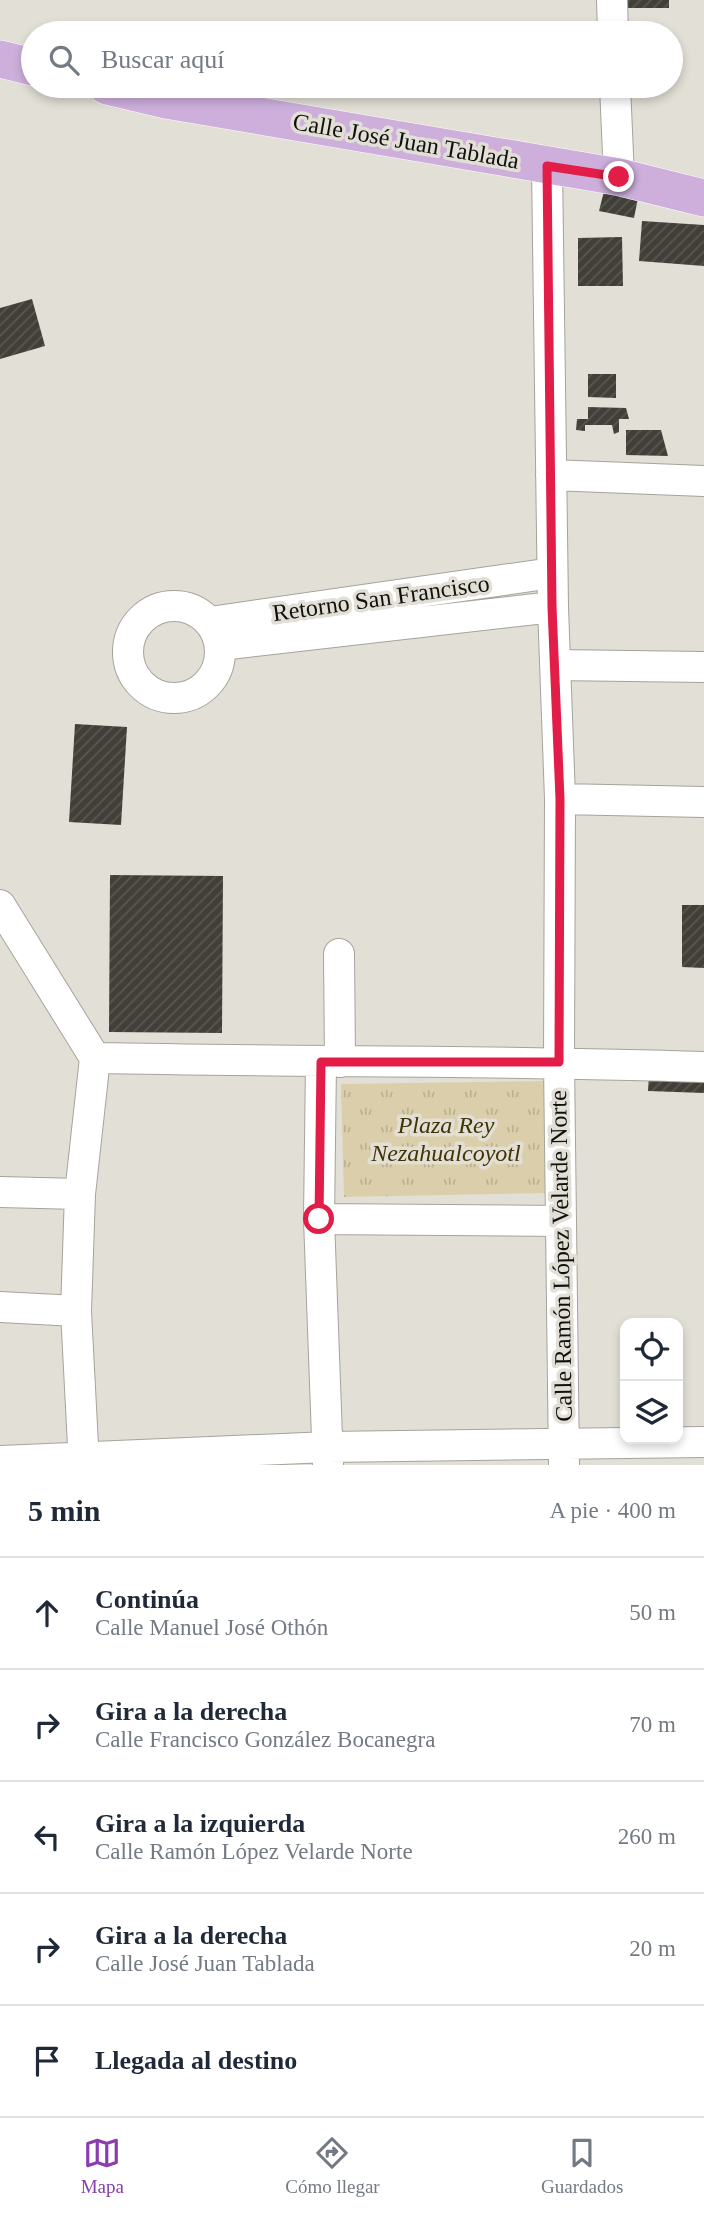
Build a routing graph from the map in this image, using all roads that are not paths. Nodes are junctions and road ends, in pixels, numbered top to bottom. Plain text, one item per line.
1 (612, 0) edge
2 (613, 21) edge
3 (0, 59) edge
4 (21, 64) edge
5 (158, 98) edge
6 (616, 98) edge
7 (547, 166) junction
8 (619, 177) junction
9 (704, 198) edge
10 (551, 475) junction
11 (704, 481) edge
12 (552, 573) junction
13 (552, 607) junction
14 (345, 617) junction
15 (215, 633) dead end
16 (555, 665) junction
17 (704, 667) edge
18 (560, 799) junction
19 (704, 802) edge
20 (0, 905) edge
21 (339, 954) dead end
22 (95, 1058) junction
23 (331, 1062) junction
24 (559, 1062) junction
25 (704, 1067) edge
26 (0, 1192) edge
27 (80, 1194) junction
28 (319, 1219) junction
29 (561, 1221) junction
30 (0, 1307) edge
31 (76, 1311) junction
32 (704, 1442) edge
33 (564, 1454) edge
34 (328, 1456) edge
35 (0, 1461) edge
36 (84, 1462) edge

1 - 2 street
3 - 4 main road
5 - 7 main road, Calle José Juan Tablada
6 - 8 street
7 - 8 main road, Calle José Juan Tablada
7 - 10 street, Calle Ramón López Velarde Norte
8 - 9 main road, Calle José Juan Tablada
10 - 11 street
10 - 12 street, Calle Ramón López Velarde Norte
12 - 13 street, Calle Ramón López Velarde Norte
12 - 14 street, Retorno San Francisco
13 - 14 street, Retorno San Francisco
13 - 16 street, Calle Ramón López Velarde Norte
14 - 15 street, Retorno San Francisco
16 - 17 street
16 - 18 street, Calle Ramón López Velarde Norte
18 - 19 street
18 - 24 street, Calle Ramón López Velarde Norte
20 - 22 street
21 - 23 street
22 - 23 street
22 - 27 street
23 - 24 street
23 - 28 street
24 - 25 street
24 - 29 street, Calle Ramón López Velarde Norte
26 - 27 street
27 - 31 street
28 - 29 street
28 - 34 street
29 - 33 street, Calle Ramón López Velarde Norte
30 - 31 street
31 - 36 street
32 - 33 street
33 - 34 street
34 - 36 street
35 - 36 street

